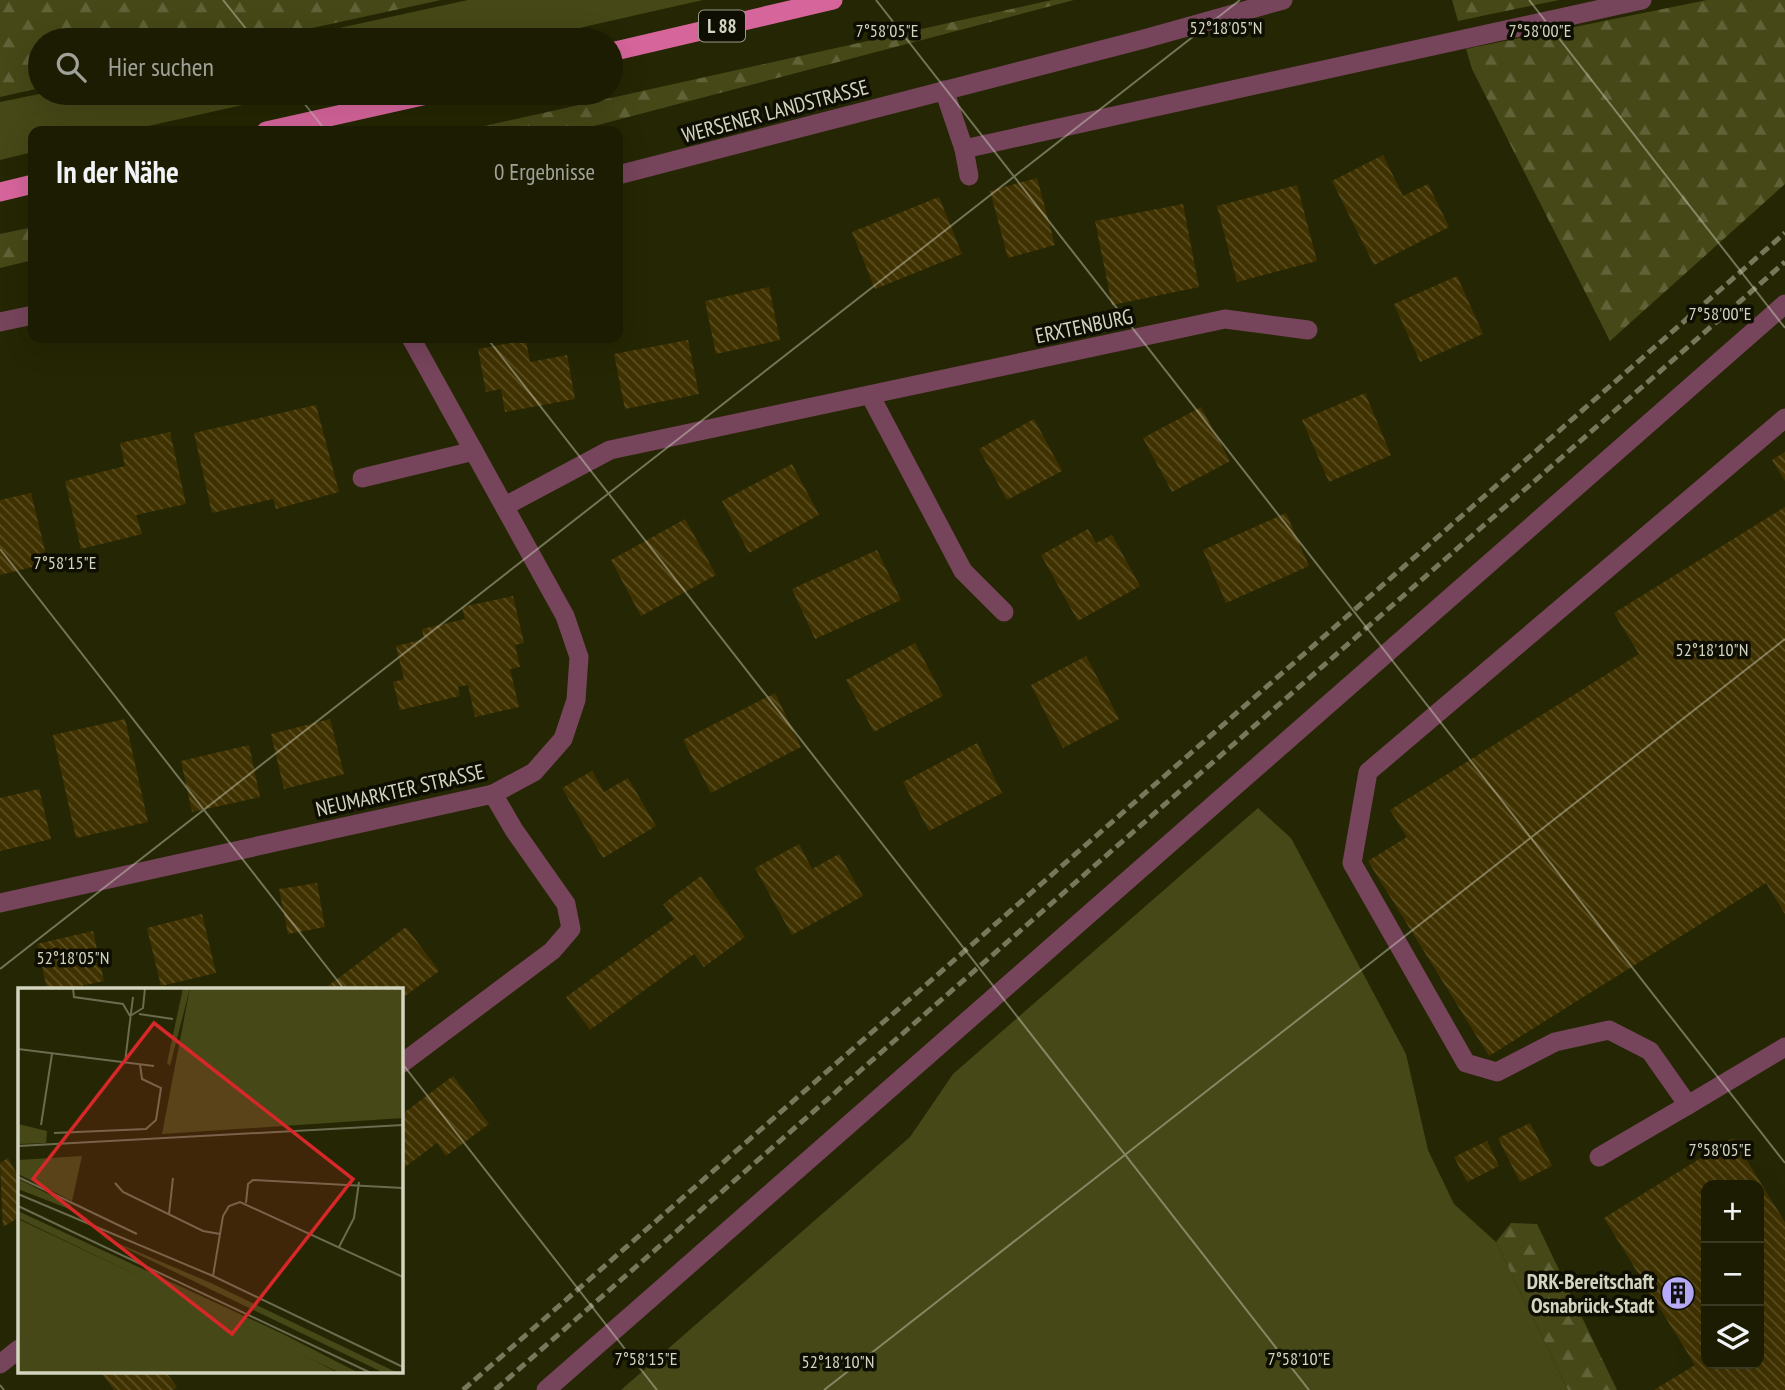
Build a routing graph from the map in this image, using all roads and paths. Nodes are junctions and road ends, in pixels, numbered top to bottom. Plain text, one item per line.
1 (833, 0) edge
2 (1283, 0) edge
3 (1642, 0) edge
4 (623, 49) edge
5 (944, 90) junction
6 (383, 105) edge
7 (289, 126) edge
8 (964, 149) junction
9 (623, 174) edge
10 (969, 176) dead end
11 (28, 185) edge
12 (0, 192) edge
13 (1785, 304) edge
14 (28, 316) edge
15 (0, 322) edge
16 (1308, 330) dead end
17 (414, 343) edge
18 (871, 397) junction
19 (1785, 418) edge
20 (474, 452) junction
21 (362, 478) dead end
22 (505, 506) junction
23 (1004, 612) dead end
24 (493, 794) junction
25 (0, 903) edge
26 (1784, 1051) edge
27 (402, 1063) edge
28 (1688, 1105) junction
29 (1599, 1157) dead end
30 (18, 1350) edge
31 (0, 1364) edge
32 (547, 1390) edge

1 - 4 highway, L 88
2 - 5 street, WERSENER LANDSTRASSE
3 - 8 street
5 - 8 street
5 - 9 street, WERSENER LANDSTRASSE
6 - 7 highway
8 - 10 street
11 - 12 highway
13 - 32 street
14 - 15 street
16 - 18 street, ERXTENBURG
17 - 20 street, NEUMARKTER STRASSE
18 - 22 street, ERXTENBURG
18 - 23 street
19 - 28 street
20 - 21 street
20 - 22 street, NEUMARKTER STRASSE
22 - 24 street, NEUMARKTER STRASSE
24 - 25 street, NEUMARKTER STRASSE
24 - 27 street
26 - 28 street
28 - 29 street
30 - 31 street

